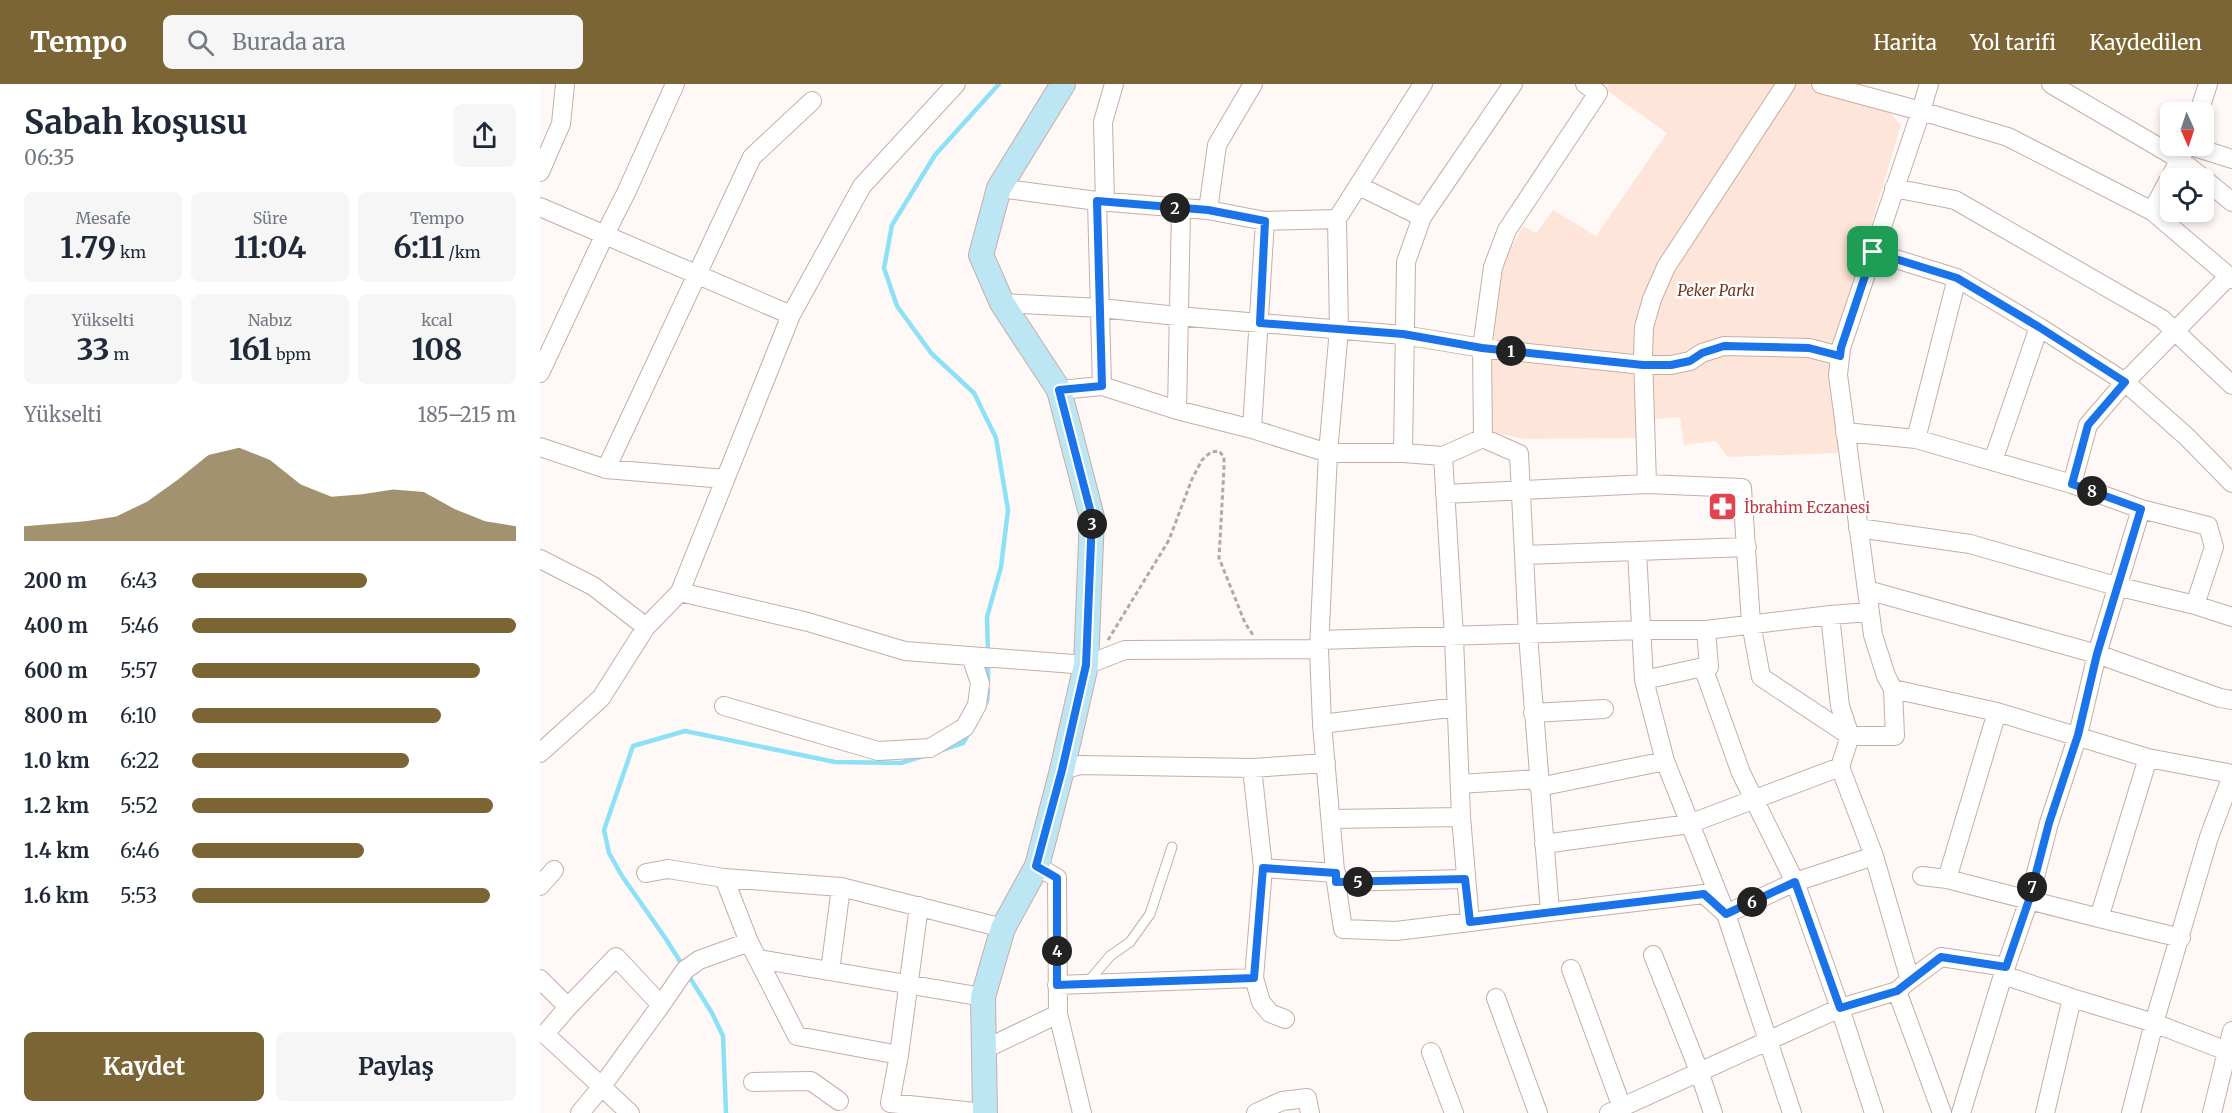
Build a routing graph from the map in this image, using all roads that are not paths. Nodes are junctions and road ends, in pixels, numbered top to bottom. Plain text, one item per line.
1 (565, 84) edge
2 (675, 84) edge
3 (956, 84) edge
4 (1063, 84) edge
5 (1114, 84) edge
6 (1253, 84) edge
7 (1423, 84) edge
8 (1513, 84) edge
9 (1786, 84) edge
10 (1821, 84) edge
11 (1929, 84) edge
12 (2051, 84) edge
13 (2208, 84) edge
14 (1596, 87) edge
15 (812, 101) dead end
16 (2202, 102) edge
17 (1921, 111) junction
18 (2160, 137) edge
19 (2214, 155) edge
20 (2183, 156) edge
21 (2232, 159) edge
22 (540, 172) edge
23 (1359, 186) junction
24 (999, 188) junction
25 (1894, 188) junction
26 (2214, 188) edge
27 (1101, 201) junction
28 (2232, 202) edge
29 (540, 207) edge
30 (1181, 209) junction
31 (1208, 210) junction
32 (2152, 211) junction
33 (1422, 217) junction
34 (1336, 219) junction
35 (1265, 221) junction
36 (605, 234) junction
37 (1873, 252) junction
38 (697, 275) junction
39 (1957, 278) junction
40 (2231, 278) edge
41 (1002, 303) junction
42 (1101, 308) junction
43 (791, 315) junction
44 (1177, 316) junction
45 (1260, 323) junction
46 (2039, 327) junction
47 (1339, 328) junction
48 (2176, 331) junction
49 (1403, 334) junction
50 (1482, 348) junction
51 (1840, 356) junction
52 (1643, 365) junction
53 (540, 373) edge
54 (2125, 382) junction
55 (2232, 385) edge
56 (1102, 386) junction
57 (1059, 390) junction
58 (1177, 410) junction
59 (1252, 429) junction
60 (1845, 432) junction
61 (1483, 438) junction
62 (1916, 439) junction
63 (540, 447) edge
64 (1328, 453) junction
65 (1403, 453) junction
66 (1443, 456) junction
67 (1993, 461) junction
68 (606, 469) junction
69 (725, 479) junction
70 (2232, 483) edge
71 (1647, 484) junction
72 (2072, 484) junction
73 (1520, 489) junction
74 (1445, 494) junction
75 (2141, 509) junction
76 (1858, 528) junction
77 (1747, 547) junction
78 (1637, 551) junction
79 (1524, 555) junction
80 (540, 559) edge
81 (2116, 586) junction
82 (1867, 590) junction
83 (681, 592) junction
84 (2195, 604) junction
85 (1870, 612) junction
86 (1830, 615) junction
87 (2232, 616) edge
88 (1751, 623) junction
89 (646, 627) junction
90 (1642, 630) junction
91 (1706, 630) junction
92 (1528, 634) junction
93 (1454, 637) junction
94 (1319, 644) junction
95 (2097, 654) junction
96 (971, 656) junction
97 (1090, 663) junction
98 (1703, 667) junction
99 (1644, 680) junction
100 (1893, 689) junction
101 (2232, 700) edge
102 (724, 706) dead end
103 (1457, 706) junction
104 (1604, 709) dead end
105 (1997, 712) junction
106 (1533, 713) junction
107 (1322, 724) junction
108 (2078, 735) junction
109 (1850, 736) junction
110 (540, 753) edge
111 (2148, 758) junction
112 (1665, 761) junction
113 (1326, 763) junction
114 (1840, 767) junction
115 (1252, 768) junction
116 (1062, 770) junction
117 (2232, 775) edge
118 (1539, 783) junction
119 (1460, 784) junction
120 (1754, 799) junction
121 (1461, 817) junction
122 (1331, 819) junction
123 (1689, 824) junction
124 (1544, 844) junction
125 (1172, 847) dead end
126 (1874, 856) junction
127 (1036, 866) junction
128 (1263, 868) junction
129 (554, 870) dead end
130 (646, 873) dead end
131 (1922, 876) dead end
132 (724, 878) junction
133 (1336, 878) junction
134 (1465, 879) junction
135 (1947, 879) junction
136 (1795, 882) junction
137 (540, 886) edge
138 (841, 887) junction
139 (2029, 900) junction
140 (919, 906) junction
141 (1550, 912) junction
142 (1726, 914) junction
143 (2099, 918) junction
144 (1470, 922) junction
145 (1003, 928) junction
146 (2181, 938) junction
147 (749, 942) junction
148 (1653, 955) dead end
149 (758, 959) junction
150 (1571, 969) dead end
151 (830, 971) junction
152 (2004, 971) junction
153 (1254, 978) junction
154 (540, 979) edge
155 (908, 984) junction
156 (1087, 984) junction
157 (1057, 985) junction
158 (1904, 985) junction
159 (983, 997) junction
160 (1496, 998) dead end
161 (2072, 998) junction
162 (661, 1005) junction
163 (568, 1007) junction
164 (1840, 1008) junction
165 (1058, 1014) junction
166 (1285, 1019) dead end
167 (2154, 1023) junction
168 (2232, 1031) edge
169 (543, 1037) edge
170 (1769, 1040) junction
171 (983, 1050) junction
172 (1431, 1052) dead end
173 (2229, 1052) edge
174 (899, 1055) junction
175 (1699, 1071) junction
176 (753, 1082) dead end
177 (602, 1086) junction
178 (843, 1109) edge
179 (1618, 1111) edge
180 (580, 1113) edge
181 (630, 1113) edge
182 (984, 1113) edge
183 (1082, 1113) edge
184 (1256, 1113) edge
185 (1310, 1113) edge
186 (1454, 1113) edge
187 (1538, 1113) edge
188 (1713, 1113) edge
189 (1792, 1113) edge
190 (1874, 1113) edge
191 (1941, 1113) edge
192 (1962, 1113) edge
193 (2045, 1113) edge
194 (2131, 1113) edge
195 (2212, 1113) edge

1 - 22 street
2 - 36 street
3 - 43 street
4 - 24 main road
5 - 27 street
6 - 31 street
7 - 23 street
8 - 33 street
9 - 52 street
10 - 17 street
11 - 17 street
12 - 18 street
13 - 16 street
14 - 50 street
15 - 38 street
17 - 25 street
17 - 32 street
19 - 21 street
20 - 32 street
23 - 33 street
23 - 34 street
24 - 27 street
24 - 41 main road
25 - 37 street
25 - 48 street
26 - 28 street
27 - 30 street
27 - 42 street
29 - 36 street
30 - 31 street
30 - 44 street
31 - 35 street
32 - 40 street
33 - 49 street
34 - 35 street
34 - 47 street
35 - 45 street
36 - 38 street
36 - 53 street
37 - 39 street
37 - 51 street
38 - 43 street
38 - 68 street
39 - 46 street
39 - 62 street
40 - 48 street
41 - 42 street
41 - 57 main road
42 - 44 street
42 - 56 street
43 - 69 street
44 - 45 street
44 - 58 street
45 - 47 street
45 - 59 street
46 - 54 street
46 - 67 street
47 - 49 street
47 - 64 street
48 - 54 street
48 - 55 street
49 - 50 street
49 - 65 street
50 - 52 street
50 - 61 street
51 - 52 street
51 - 60 street
52 - 71 street
54 - 70 street
54 - 72 street
56 - 57 street
56 - 58 street
57 - 97 main road
58 - 59 street
59 - 64 street
60 - 62 street
60 - 76 street
61 - 66 street
61 - 73 street
62 - 67 street
63 - 68 street
64 - 65 street
64 - 94 street
65 - 66 street
66 - 74 street
67 - 72 street
68 - 69 street
69 - 83 street
71 - 73 street
71 - 77 street
72 - 75 street
73 - 74 street
73 - 79 street
74 - 93 street
75 - 81 street
75 - 84 street
76 - 81 street
76 - 82 street
77 - 78 street
77 - 88 street
78 - 79 street
78 - 90 street
79 - 92 street
80 - 89 street
81 - 84 street
81 - 95 street
82 - 85 street
82 - 95 street
83 - 89 street
83 - 96 street
84 - 87 street
85 - 86 street
85 - 100 street
86 - 88 street
86 - 109 street
88 - 91 street
88 - 109 street
89 - 110 street
90 - 91 street
90 - 92 street
90 - 99 street
91 - 98 street
92 - 93 street
92 - 106 street
93 - 94 street
93 - 103 street
94 - 97 street
94 - 107 street
95 - 101 street
95 - 108 street
96 - 97 street
96 - 102 street
97 - 116 main road
98 - 99 street
98 - 120 street
99 - 112 street
100 - 105 street
100 - 109 street
103 - 107 street
103 - 119 street
104 - 106 street
105 - 108 street
105 - 135 street
106 - 118 street
107 - 113 street
108 - 111 street
108 - 139 street
109 - 114 street
111 - 117 street
111 - 143 street
112 - 118 street
112 - 123 street
113 - 115 street
113 - 122 street
114 - 120 street
114 - 126 street
115 - 116 street
115 - 128 street
116 - 127 main road
117 - 146 street
118 - 119 street
118 - 124 street
119 - 121 street
120 - 123 street
120 - 136 street
121 - 122 street
121 - 134 street
122 - 133 street
123 - 124 street
123 - 142 street
124 - 141 street
125 - 156 lane
126 - 136 street
126 - 158 street
127 - 145 main road
127 - 157 street
128 - 133 street
128 - 153 street
129 - 137 street
130 - 132 street
131 - 135 street
132 - 138 street
132 - 147 street
133 - 134 street
133 - 144 street
134 - 144 street
135 - 139 street
136 - 142 street
136 - 164 street
138 - 140 street
138 - 151 street
139 - 143 street
139 - 152 street
140 - 145 street
140 - 155 street
141 - 142 street
141 - 144 street
142 - 170 street
143 - 146 street
145 - 159 main road
146 - 167 street
147 - 149 street
147 - 162 street
148 - 175 street
149 - 151 street
149 - 174 street
150 - 179 street
151 - 155 street
152 - 158 street
152 - 161 street
152 - 192 street
153 - 156 street
153 - 166 street
154 - 163 street
155 - 159 street
155 - 174 street
156 - 157 street
157 - 165 street
158 - 164 street
158 - 191 street
159 - 171 main road
160 - 187 street
161 - 167 street
161 - 193 street
162 - 163 street
162 - 177 street
163 - 169 street
164 - 170 street
164 - 190 street
165 - 171 street
165 - 183 street
167 - 173 street
167 - 194 street
168 - 173 street
169 - 177 street
170 - 175 street
170 - 189 street
171 - 182 main road
172 - 186 street
173 - 195 street
174 - 182 street
175 - 179 street
175 - 188 street
176 - 178 street
177 - 180 street
177 - 181 street
184 - 185 street

